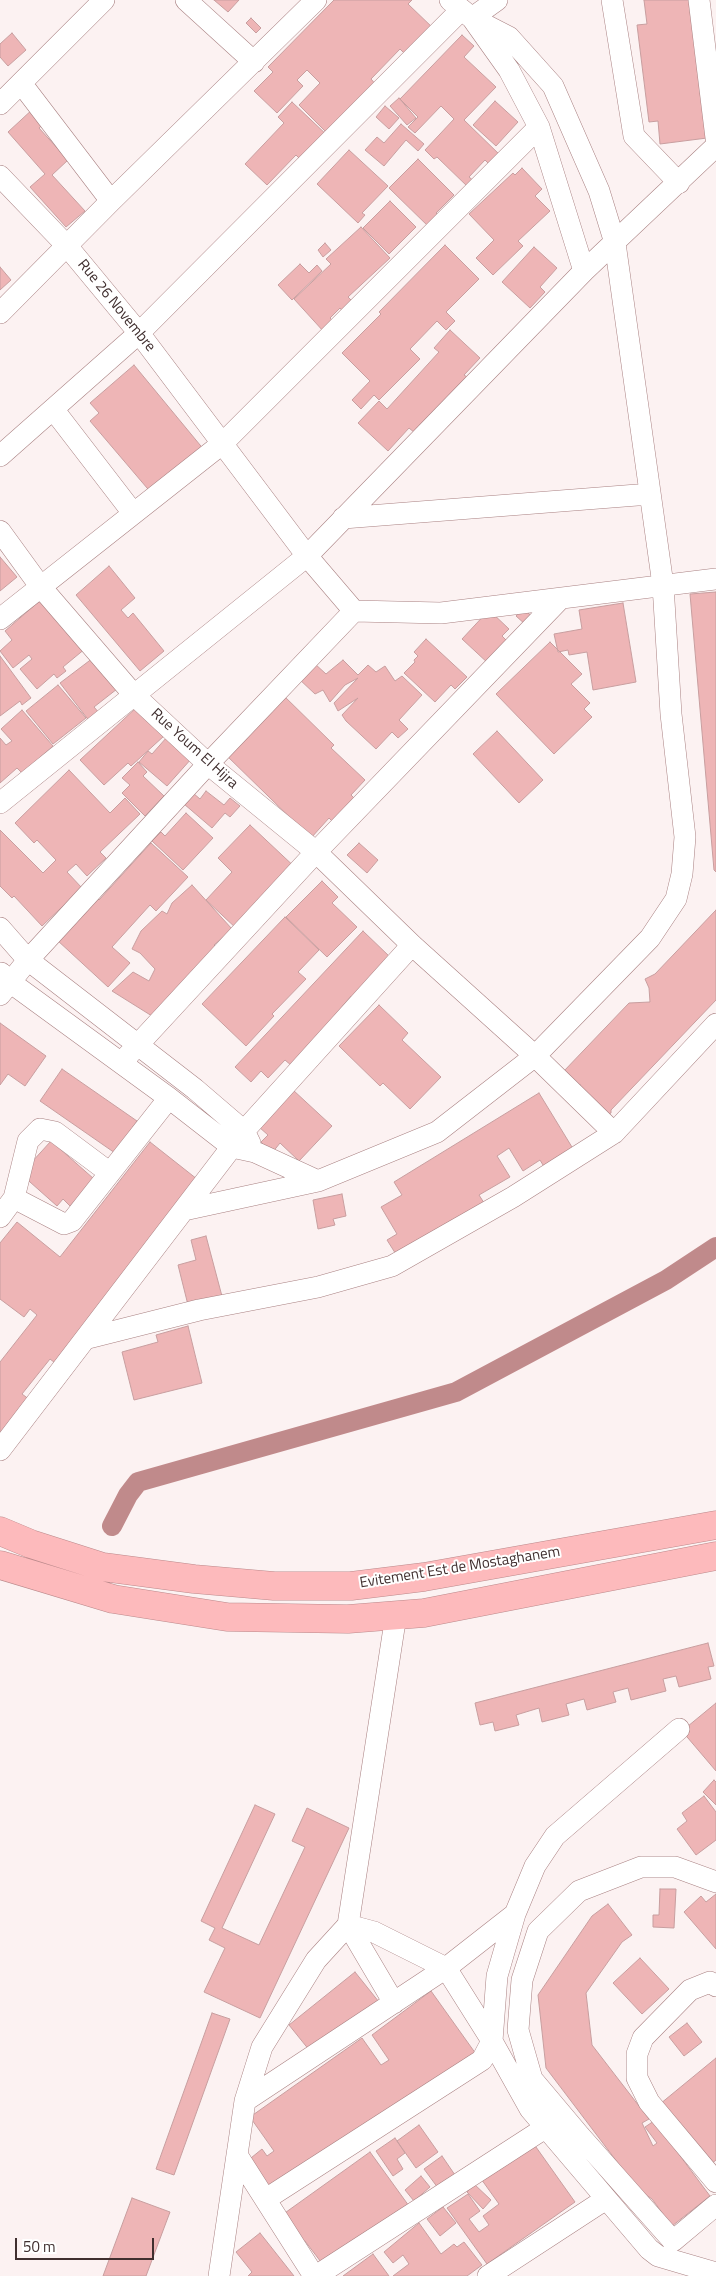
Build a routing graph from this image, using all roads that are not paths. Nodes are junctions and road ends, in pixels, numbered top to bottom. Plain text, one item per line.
1 (104, 0) edge
2 (186, 0) edge
3 (316, 0) edge
4 (497, 0) edge
5 (612, 0) edge
6 (699, 0) edge
7 (461, 9) edge
8 (254, 62) junction
9 (21, 83) junction
10 (0, 104) edge
11 (539, 127) junction
12 (716, 138) edge
13 (716, 146) edge
14 (0, 176) edge
15 (679, 183) junction
16 (111, 201) junction
17 (615, 243) junction
18 (67, 246) junction
19 (584, 272) junction
20 (0, 313) edge
21 (139, 333) junction
22 (53, 409) junction
23 (223, 443) junction
24 (3, 445) edge
25 (650, 494) junction
26 (133, 513) junction
27 (343, 518) junction
28 (0, 531) edge
29 (307, 556) junction
30 (716, 579) edge
31 (663, 585) junction
32 (40, 586) junction
33 (560, 599) junction
34 (354, 611) junction
35 (0, 619) edge
36 (134, 695) junction
37 (208, 764) junction
38 (0, 803) edge
39 (316, 852) junction
40 (0, 928) edge
41 (412, 945) junction
42 (28, 960) junction
43 (3, 983) edge
44 (716, 1024) edge
45 (137, 1043) junction
46 (535, 1056) junction
47 (121, 1063) junction
48 (169, 1098) junction
49 (614, 1133) junction
50 (238, 1139) junction
51 (110, 1173) junction
52 (318, 1181) junction
53 (14, 1198) junction
54 (184, 1210) junction
55 (0, 1217) edge
56 (88, 1338) junction
57 (0, 1450) edge
58 (716, 1525) edge
59 (0, 1531) edge
60 (716, 1556) edge
61 (0, 1565) edge
62 (396, 1615) junction
63 (679, 1729) dead end
64 (716, 1882) edge
65 (514, 1914) junction
66 (348, 1925) junction
67 (446, 1968) junction
68 (716, 1986) edge
69 (394, 2002) junction
70 (492, 2041) junction
71 (245, 2101) junction
72 (545, 2128) junction
73 (237, 2155) junction
74 (716, 2182) edge
75 (266, 2199) junction
76 (606, 2199) junction
77 (716, 2205) edge
78 (716, 2273) edge
79 (219, 2276) edge
80 (315, 2276) edge
81 (488, 2276) edge

1 - 9 street
2 - 8 street
3 - 8 street
4 - 7 street
5 - 15 street
6 - 12 street
7 - 11 street
7 - 17 street
7 - 21 street
8 - 16 street
9 - 10 street
9 - 16 street
11 - 19 street
11 - 23 street
13 - 15 street
14 - 18 street, Rue 26 Novembre
15 - 17 street
16 - 18 street
17 - 19 street
17 - 25 street
18 - 20 street
18 - 21 street, Rue 26 Novembre
19 - 27 street
21 - 22 street
21 - 23 street, Rue 26 Novembre
22 - 24 street
22 - 26 street
23 - 26 street
23 - 29 street, Rue 26 Novembre
25 - 27 street
25 - 31 street
26 - 32 street
27 - 29 street
28 - 32 street, Rue Youm El Hijra
29 - 34 street, Rue 26 Novembre
29 - 36 street
30 - 31 street
31 - 33 street
31 - 46 street
32 - 35 street
32 - 36 street, Rue Youm El Hijra
33 - 34 street
33 - 39 street
34 - 37 street
36 - 37 street, Rue Youm El Hijra
36 - 38 street
37 - 39 street, Rue Youm El Hijra
37 - 42 street
39 - 41 street, Rue Youm El Hijra
39 - 45 street
40 - 42 street
41 - 46 street, Rue Youm El Hijra
41 - 50 street
42 - 43 street
42 - 45 street
43 - 47 street
44 - 49 street
45 - 47 street
45 - 50 street
46 - 49 street, Rue Youm El Hijra
46 - 52 street
47 - 48 street
48 - 50 street
48 - 51 street
49 - 56 street
50 - 52 street
50 - 54 street
51 - 53 street
51 - 53 street
52 - 54 street
53 - 55 street
54 - 56 street
56 - 57 street
58 - 59 highway, Evitement Est de Mostaghanem
60 - 62 highway
61 - 62 highway
62 - 66 street
63 - 65 street
64 - 77 street
65 - 67 street
65 - 70 street
66 - 67 street
66 - 69 street
66 - 71 street
67 - 69 street
67 - 70 street
68 - 74 street
69 - 71 street
70 - 72 street
70 - 75 street
71 - 73 street
72 - 76 street
72 - 80 street
73 - 75 street
73 - 79 street
75 - 80 street
76 - 78 street
76 - 81 street

